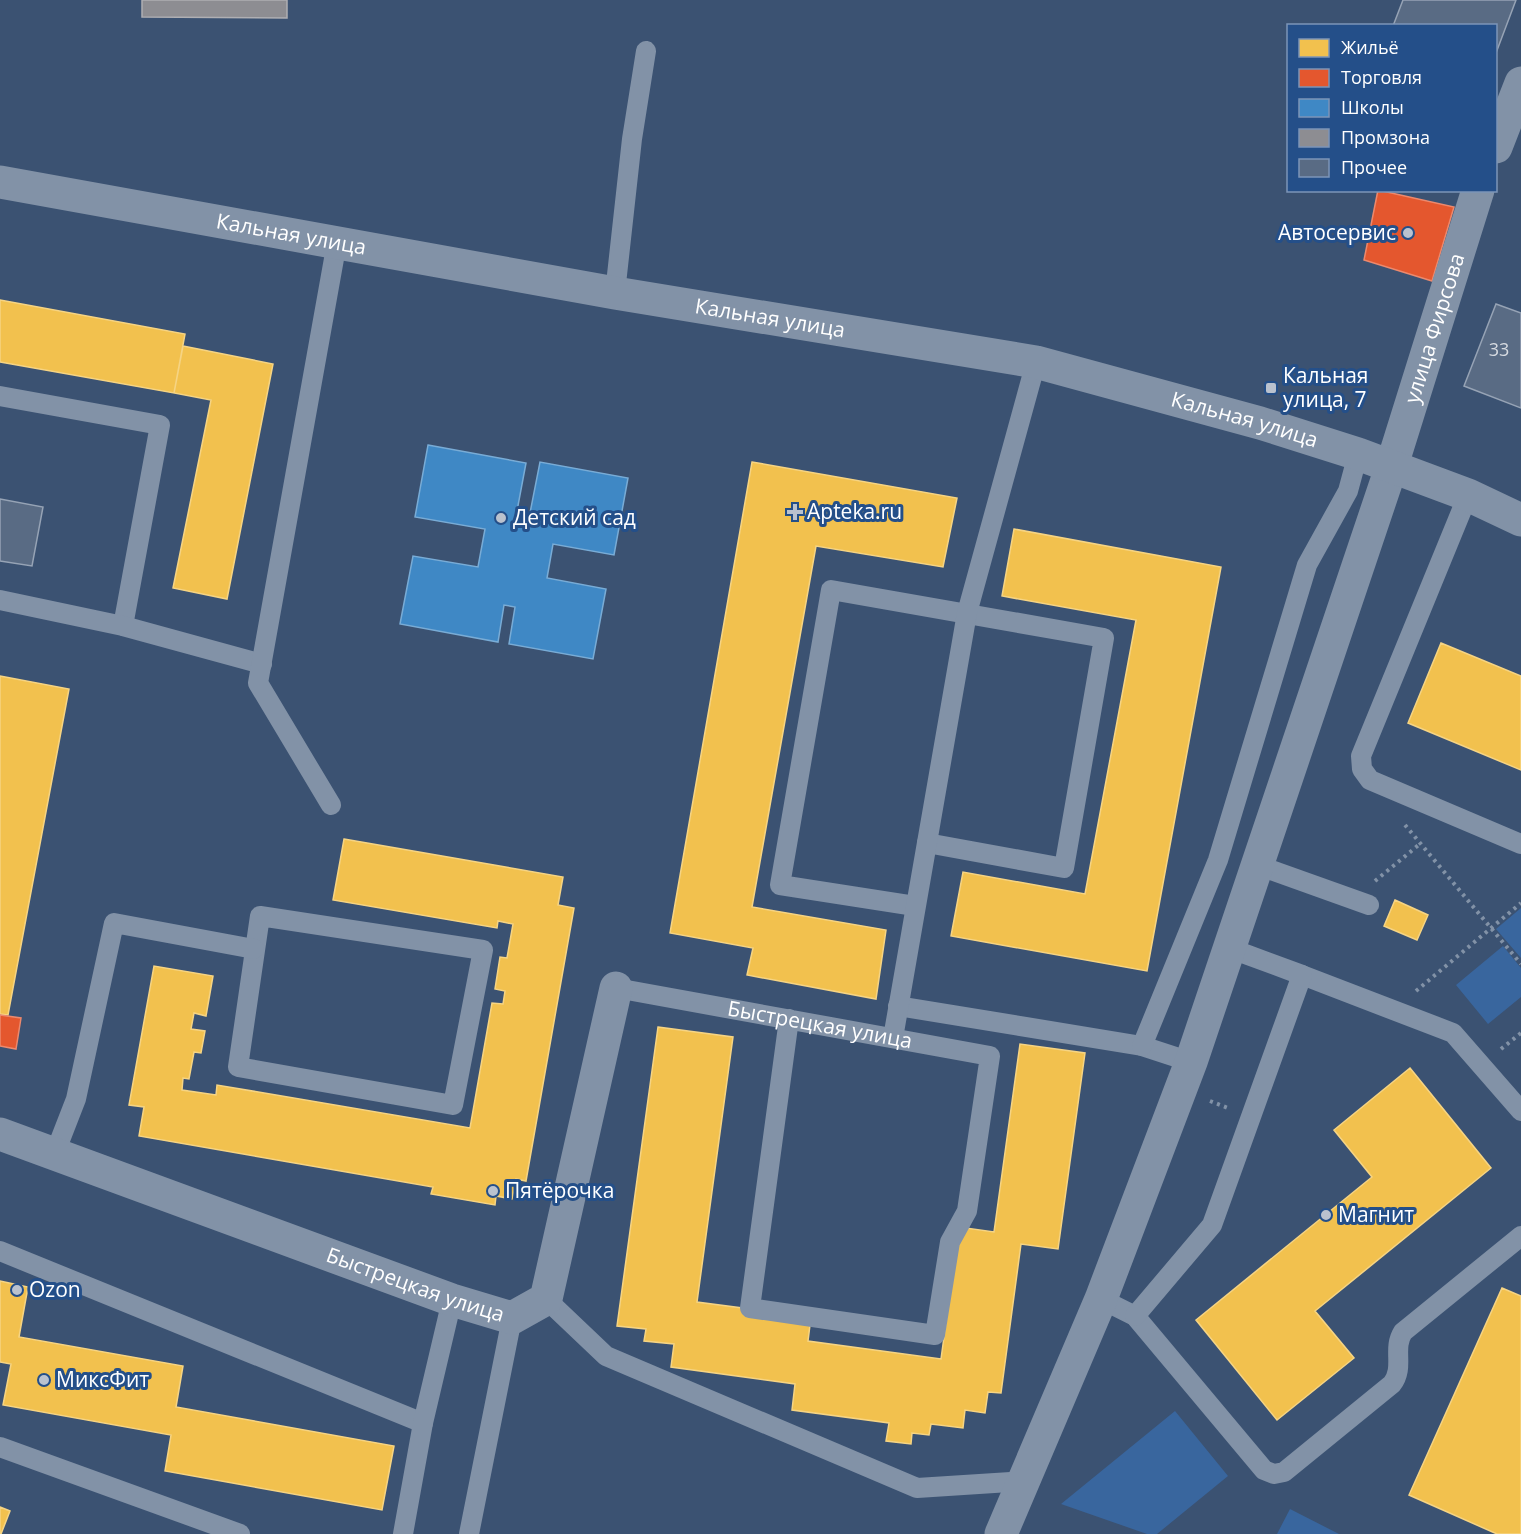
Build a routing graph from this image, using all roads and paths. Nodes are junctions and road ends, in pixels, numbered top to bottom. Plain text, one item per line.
1 (645, 51) dead end
2 (1521, 83) edge
3 (1497, 144) edge
4 (0, 182) edge
5 (1477, 192) edge
6 (337, 242) junction
7 (615, 293) junction
8 (1036, 362) junction
9 (0, 396) edge
10 (1358, 454) junction
11 (1392, 465) junction
12 (1468, 495) junction
13 (1521, 520) edge
14 (0, 600) edge
15 (967, 613) junction
16 (123, 626) junction
17 (262, 664) junction
18 (1406, 795) junction
19 (331, 805) dead end
20 (927, 843) junction
21 (1420, 843) junction
22 (1521, 844) edge
23 (1257, 865) junction
24 (1361, 902) joint
25 (1521, 903) edge
26 (915, 906) junction
27 (1491, 928) junction
28 (254, 948) junction
29 (1229, 948) junction
30 (1521, 964) edge
31 (1302, 975) junction
32 (616, 988) joint
33 (898, 1006) junction
34 (1394, 1009) junction
35 (789, 1019) junction
36 (893, 1038) junction
37 (1142, 1047) junction
38 (1191, 1062) junction
39 (1202, 1098) dead end
40 (1521, 1112) edge
41 (1251, 1117) junction
42 (0, 1134) edge
43 (55, 1152) junction
44 (1521, 1236) edge
45 (0, 1251) edge
46 (546, 1299) junction
47 (1101, 1299) junction
48 (452, 1300) junction
49 (1135, 1316) junction
50 (512, 1318) junction
51 (423, 1423) junction
52 (0, 1447) edge
53 (1025, 1481) junction
54 (240, 1534) edge
55 (403, 1534) edge
56 (470, 1534) edge
57 (1001, 1534) edge

1 - 7 lane
2 - 3 street
4 - 6 street, Кальная улица
5 - 11 street, улица Фирсова
6 - 7 street, Кальная улица
6 - 17 lane
7 - 8 street, Кальная улица
8 - 10 street, Кальная улица
8 - 15 lane
9 - 16 lane
10 - 11 street, Кальная улица
10 - 37 lane
11 - 12 street, Кальная улица
11 - 23 street, улица Фирсова
12 - 13 street, Кальная улица
12 - 18 lane
14 - 16 lane
15 - 20 lane
15 - 20 lane
15 - 26 lane
16 - 17 lane
17 - 19 lane
18 - 21 path
18 - 22 lane
20 - 26 lane
21 - 24 path
21 - 27 path
23 - 24 lane
23 - 29 street, улица Фирсова
25 - 27 path
26 - 33 lane
27 - 30 path
27 - 34 path
28 - 28 lane
28 - 43 lane
29 - 31 lane
29 - 38 street, улица Фирсова
31 - 34 lane
31 - 41 lane
32 - 35 lane, Быстрецкая улица
32 - 46 street, Быстрецкая улица
33 - 36 lane
33 - 37 lane
34 - 40 lane
35 - 36 lane, Быстрецкая улица
35 - 36 lane, Быстрецкая улица
37 - 38 lane
38 - 47 street, улица Фирсова
39 - 41 path
41 - 49 lane
42 - 43 street, Быстрецкая улица
43 - 48 street, Быстрецкая улица
44 - 49 lane
45 - 51 lane
46 - 50 street, Быстрецкая улица
46 - 53 lane
47 - 49 lane
47 - 53 street, улица Фирсова
48 - 50 street, Быстрецкая улица
48 - 51 lane
50 - 56 lane
51 - 55 lane
52 - 54 lane
53 - 57 street, улица Фирсова

